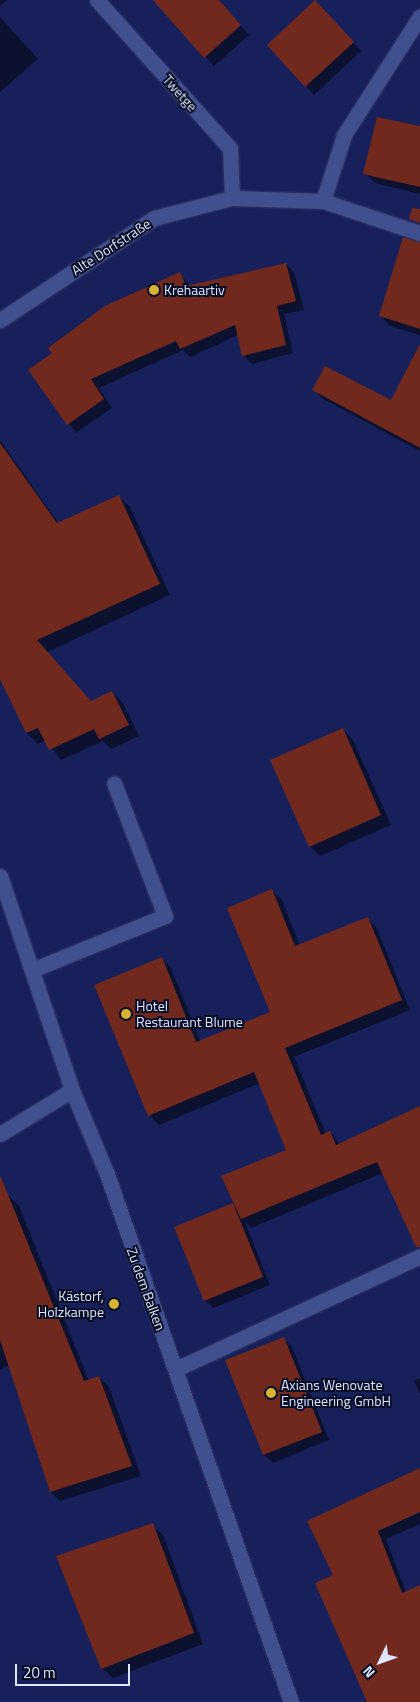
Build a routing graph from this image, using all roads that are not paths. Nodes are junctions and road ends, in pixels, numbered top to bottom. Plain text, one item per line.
1 (97, 0) edge
2 (420, 16) edge
3 (232, 198) junction
4 (323, 201) junction
5 (420, 234) edge
6 (0, 320) edge
7 (114, 783) dead end
8 (0, 876) edge
9 (32, 970) junction
10 (72, 1090) junction
11 (0, 1134) edge
12 (420, 1256) edge
13 (176, 1369) junction
14 (291, 1702) edge

1 - 3 street, Twetge
2 - 4 street
3 - 4 street, Alte Dorfstraße
3 - 6 street, Alte Dorfstraße
4 - 5 street, Alte Dorfstraße
7 - 9 street
8 - 9 street, Zu dem Balken
9 - 10 street, Zu dem Balken
10 - 11 street
10 - 13 street, Zu dem Balken
12 - 13 street
13 - 14 street, Zu dem Balken

